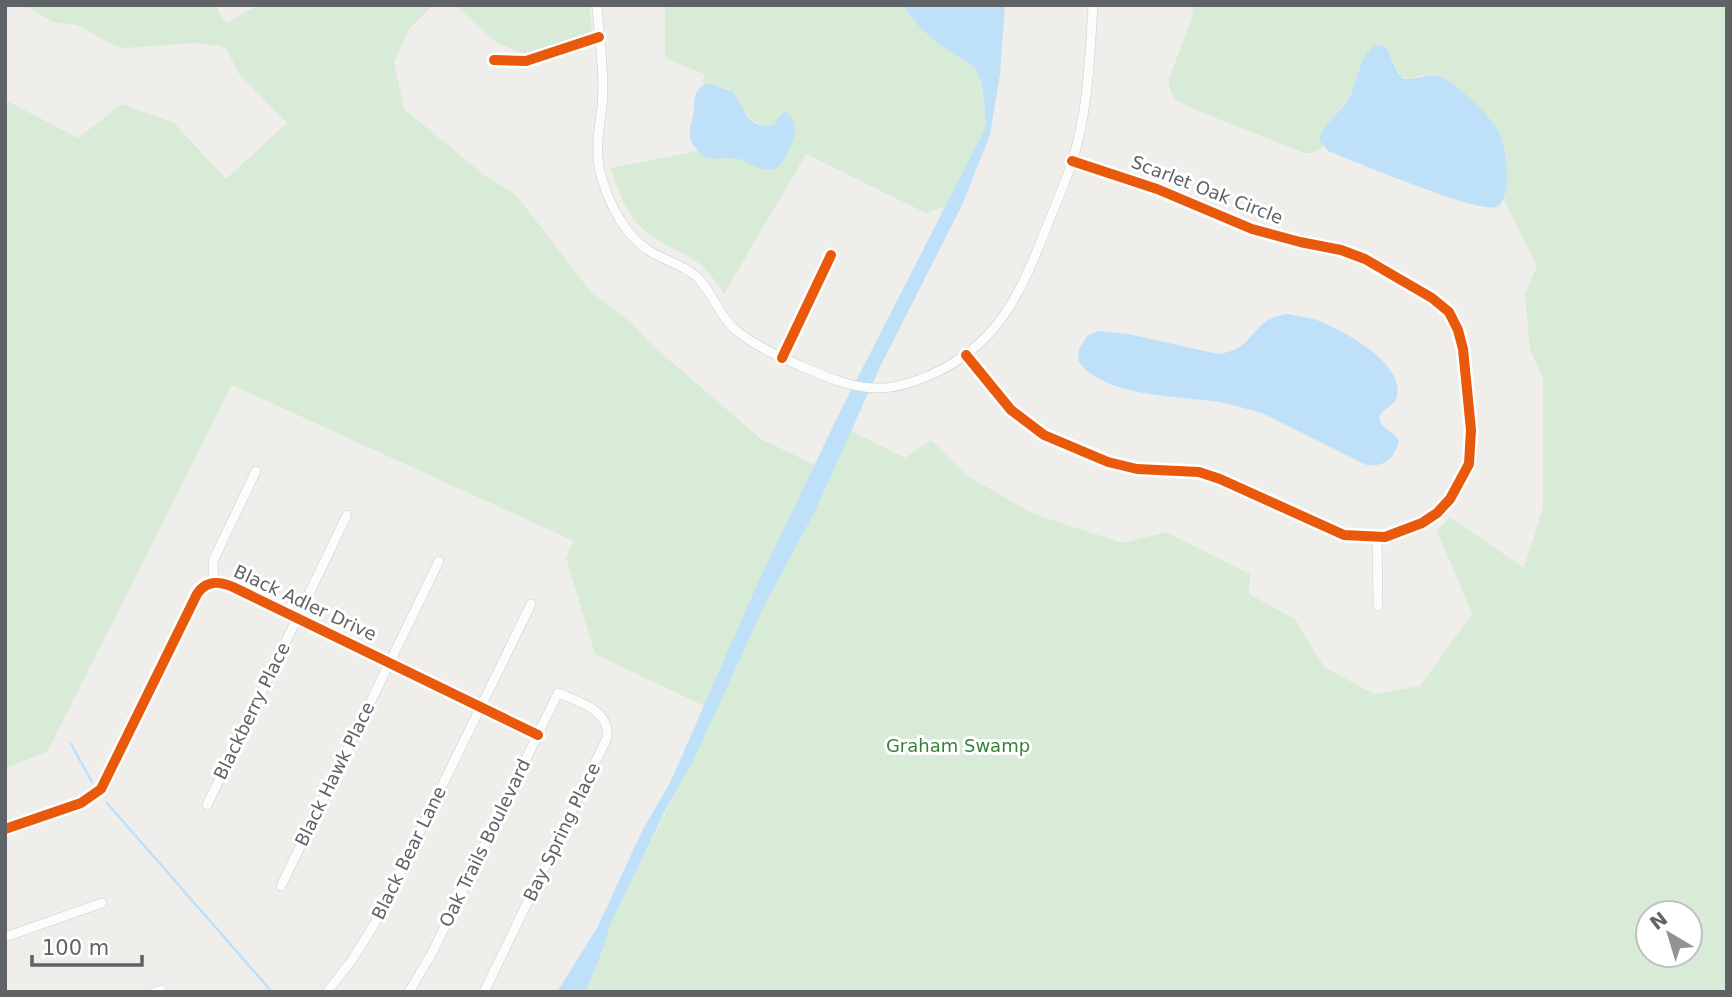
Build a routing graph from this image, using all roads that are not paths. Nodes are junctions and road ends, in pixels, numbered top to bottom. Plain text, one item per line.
1 (597, 5) edge
2 (1094, 5) edge
3 (599, 37) junction
4 (494, 60) dead end
5 (1072, 161) junction
6 (831, 255) dead end
7 (966, 355) junction
8 (782, 358) junction
9 (257, 471) dead end
10 (347, 516) dead end
11 (1377, 538) junction
12 (439, 561) dead end
13 (214, 582) junction
14 (531, 604) dead end
15 (1378, 606) dead end
16 (298, 618) junction
17 (389, 663) junction
18 (558, 693) joint
19 (480, 706) junction
20 (538, 735) junction
21 (207, 804) dead end
22 (5, 829) edge
23 (281, 886) dead end
24 (102, 903) dead end
25 (5, 937) edge
26 (327, 992) edge
27 (409, 992) edge
28 (484, 992) edge

1 - 3 street
2 - 5 street
3 - 4 street
3 - 8 street
5 - 7 street
5 - 11 street, Scarlet Oak Circle
6 - 8 street
7 - 8 street
7 - 11 street, Scarlet Oak Circle
9 - 13 street
10 - 16 street, Blackberry Place
11 - 15 street
12 - 17 street, Black Hawk Place
13 - 16 street, Black Adler Drive
13 - 22 street, Black Adler Drive
14 - 19 street, Black Bear Lane
16 - 17 street, Black Adler Drive
16 - 21 street, Blackberry Place
17 - 19 street, Black Adler Drive
17 - 23 street, Black Hawk Place
18 - 20 street, Oak Trails Boulevard
18 - 28 street, Bay Spring Place
19 - 20 street, Black Adler Drive
19 - 26 street, Black Bear Lane
20 - 27 street, Oak Trails Boulevard
24 - 25 street

